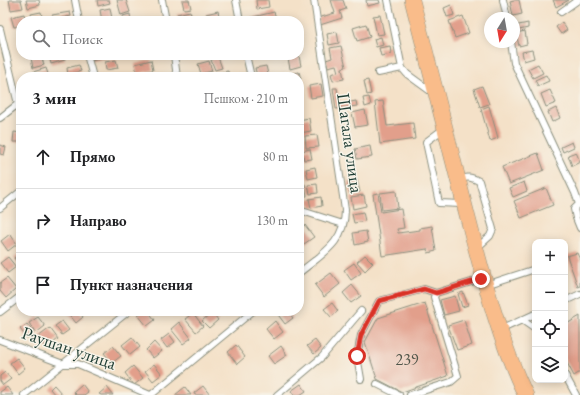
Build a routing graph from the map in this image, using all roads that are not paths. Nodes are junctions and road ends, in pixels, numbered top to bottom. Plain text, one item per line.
1 (75, 0) edge
2 (162, 0) edge
3 (236, 0) edge
4 (314, 0) edge
5 (388, 0) edge
6 (409, 0) edge
7 (415, 0) edge
8 (503, 0) edge
9 (578, 0) edge
10 (506, 12) edge
11 (561, 12) dead end
12 (78, 16) edge
13 (165, 16) edge
14 (239, 16) edge
15 (0, 29) edge
16 (512, 48) edge
17 (88, 60) edge
18 (175, 60) edge
19 (247, 60) edge
20 (402, 68) junction
21 (92, 72) edge
22 (176, 72) edge
23 (250, 72) edge
24 (378, 73) dead end
25 (433, 93) junction
26 (16, 96) edge
27 (16, 106) edge
28 (0, 118) edge
29 (442, 130) junction
30 (462, 179) junction
31 (16, 195) edge
32 (461, 204) junction
33 (0, 208) edge
34 (304, 212) edge
35 (343, 224) junction
36 (580, 228) edge
37 (479, 246) junction
38 (304, 269) edge
39 (532, 270) edge
40 (485, 282) junction
41 (436, 293) junction
42 (580, 294) edge
43 (16, 300) edge
44 (568, 300) edge
45 (361, 311) dead end
46 (0, 312) edge
47 (532, 315) edge
48 (123, 316) edge
49 (247, 316) edge
50 (522, 320) junction
51 (532, 327) edge
52 (502, 329) junction
53 (0, 340) edge
54 (63, 364) junction
55 (361, 379) dead end
56 (568, 380) edge
57 (377, 384) dead end
58 (24, 395) edge
59 (150, 395) edge
60 (277, 395) edge
61 (399, 395) edge
62 (410, 395) edge
63 (522, 395) edge
64 (529, 395) edge
65 (576, 395) edge

1 - 12 street
2 - 13 street
3 - 14 street
4 - 35 street, Шагала улица
5 - 20 street
6 - 25 highway
7 - 30 highway
8 - 10 street
9 - 11 street
15 - 26 street
16 - 36 street
17 - 21 street
18 - 22 street
19 - 23 street
20 - 24 street
20 - 25 street
25 - 29 highway
27 - 28 street
29 - 32 highway
29 - 32 street
30 - 37 highway
30 - 37 street
31 - 33 street
32 - 40 highway
34 - 35 street
35 - 38 street, Шагала улица
37 - 40 highway
39 - 40 street
40 - 41 street
40 - 52 highway
40 - 63 highway
41 - 55 street
41 - 62 street
42 - 44 street
43 - 46 street
45 - 60 street
47 - 50 street
48 - 54 street
49 - 59 street
50 - 51 street
50 - 52 street
52 - 64 highway
53 - 54 street, Раушан улица
54 - 58 street
54 - 59 street, Раушан улица
56 - 65 street
57 - 61 street

